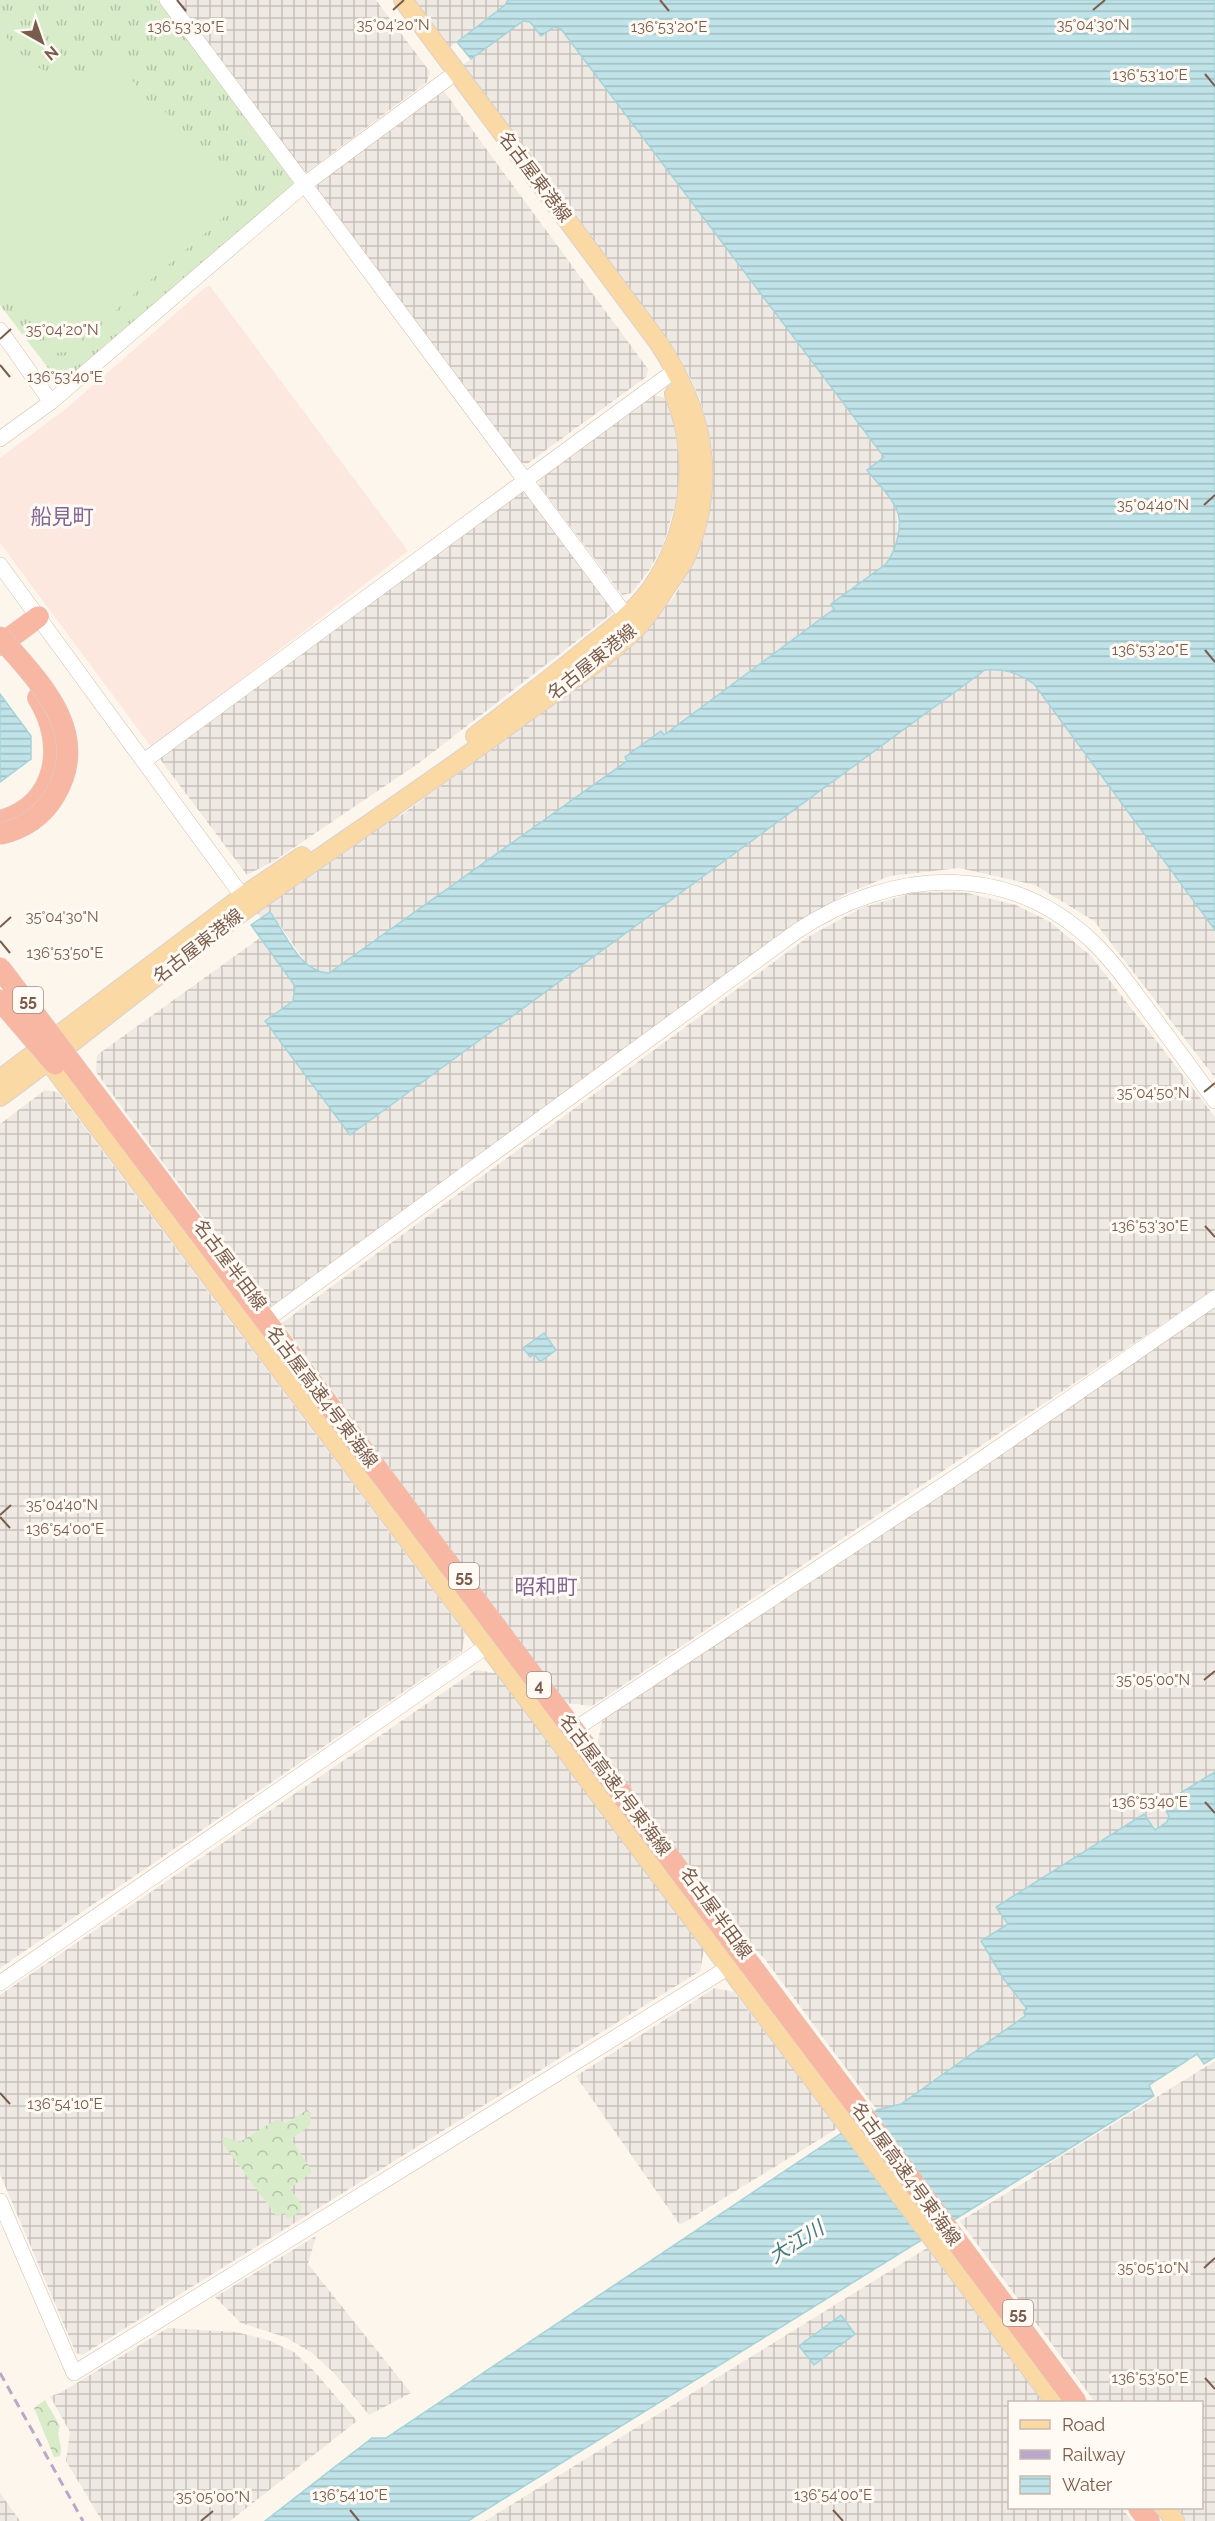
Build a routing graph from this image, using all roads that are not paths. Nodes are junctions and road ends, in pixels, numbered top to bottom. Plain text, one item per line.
1 (167, 0) edge
2 (388, 0) edge
3 (403, 0) edge
4 (447, 79) junction
5 (305, 184) junction
6 (0, 330) edge
7 (666, 377) junction
8 (51, 402) junction
9 (0, 439) edge
10 (525, 479) junction
11 (0, 565) edge
12 (34, 612) junction
13 (631, 622) junction
14 (0, 629) edge
15 (0, 637) edge
16 (0, 645) edge
17 (0, 652) edge
18 (144, 761) junction
19 (0, 821) edge
20 (0, 834) edge
21 (246, 901) junction
22 (0, 963) edge
23 (0, 968) edge
24 (0, 991) edge
25 (0, 999) edge
26 (53, 1052) junction
27 (0, 1079) edge
28 (0, 1097) edge
29 (1215, 1101) edge
30 (1215, 1298) edge
31 (270, 1318) junction
32 (250, 1331) junction
33 (487, 1646) junction
34 (578, 1725) junction
35 (558, 1741) junction
36 (729, 1967) junction
37 (0, 1983) edge
38 (0, 2201) edge
39 (1054, 2401) edge
40 (1059, 2401) edge
41 (1075, 2401) edge
42 (1084, 2401) edge
43 (1135, 2509) edge
44 (1140, 2509) edge
45 (1156, 2509) edge
46 (1166, 2509) edge
47 (1144, 2521) edge
48 (1149, 2521) edge
49 (1165, 2521) edge
50 (1175, 2521) edge

1 - 5 street
2 - 4 main road, 名古屋東港線
3 - 13 main road, 名古屋東港線
4 - 5 street
4 - 7 main road, 名古屋東港線
5 - 8 street
5 - 10 street
6 - 8 street
7 - 10 street
7 - 13 main road, 名古屋東港線
8 - 9 street
10 - 13 street
10 - 18 street
11 - 12 street
12 - 14 highway
12 - 16 highway
12 - 18 street
13 - 21 main road, 名古屋東港線
15 - 20 highway, bridge
17 - 19 highway
18 - 21 street
21 - 26 main road, 名古屋東港線
22 - 26 main road, 名古屋半田線 / 55
23 - 41 highway, 名古屋高速4号東海線 / 4, bridge
24 - 26 highway, 名古屋高速4号東海線 / 4, bridge
25 - 26 highway, bridge
26 - 27 main road
26 - 28 main road
26 - 31 main road, 名古屋半田線 / 55
26 - 32 main road, 名古屋半田線 / 55
26 - 40 highway, 名古屋高速4号東海線 / 4
29 - 31 street
30 - 34 street
31 - 32 street
31 - 34 main road, 名古屋半田線 / 55
32 - 33 main road, 名古屋半田線 / 55
33 - 35 main road, 名古屋半田線 / 55
33 - 37 street
34 - 35 street
34 - 42 main road, 名古屋半田線 / 55, bridge
35 - 36 main road, 名古屋半田線 / 55
36 - 38 street
36 - 39 main road, 名古屋半田線 / 55
43 - 47 main road
44 - 48 highway
45 - 49 highway
46 - 50 main road

